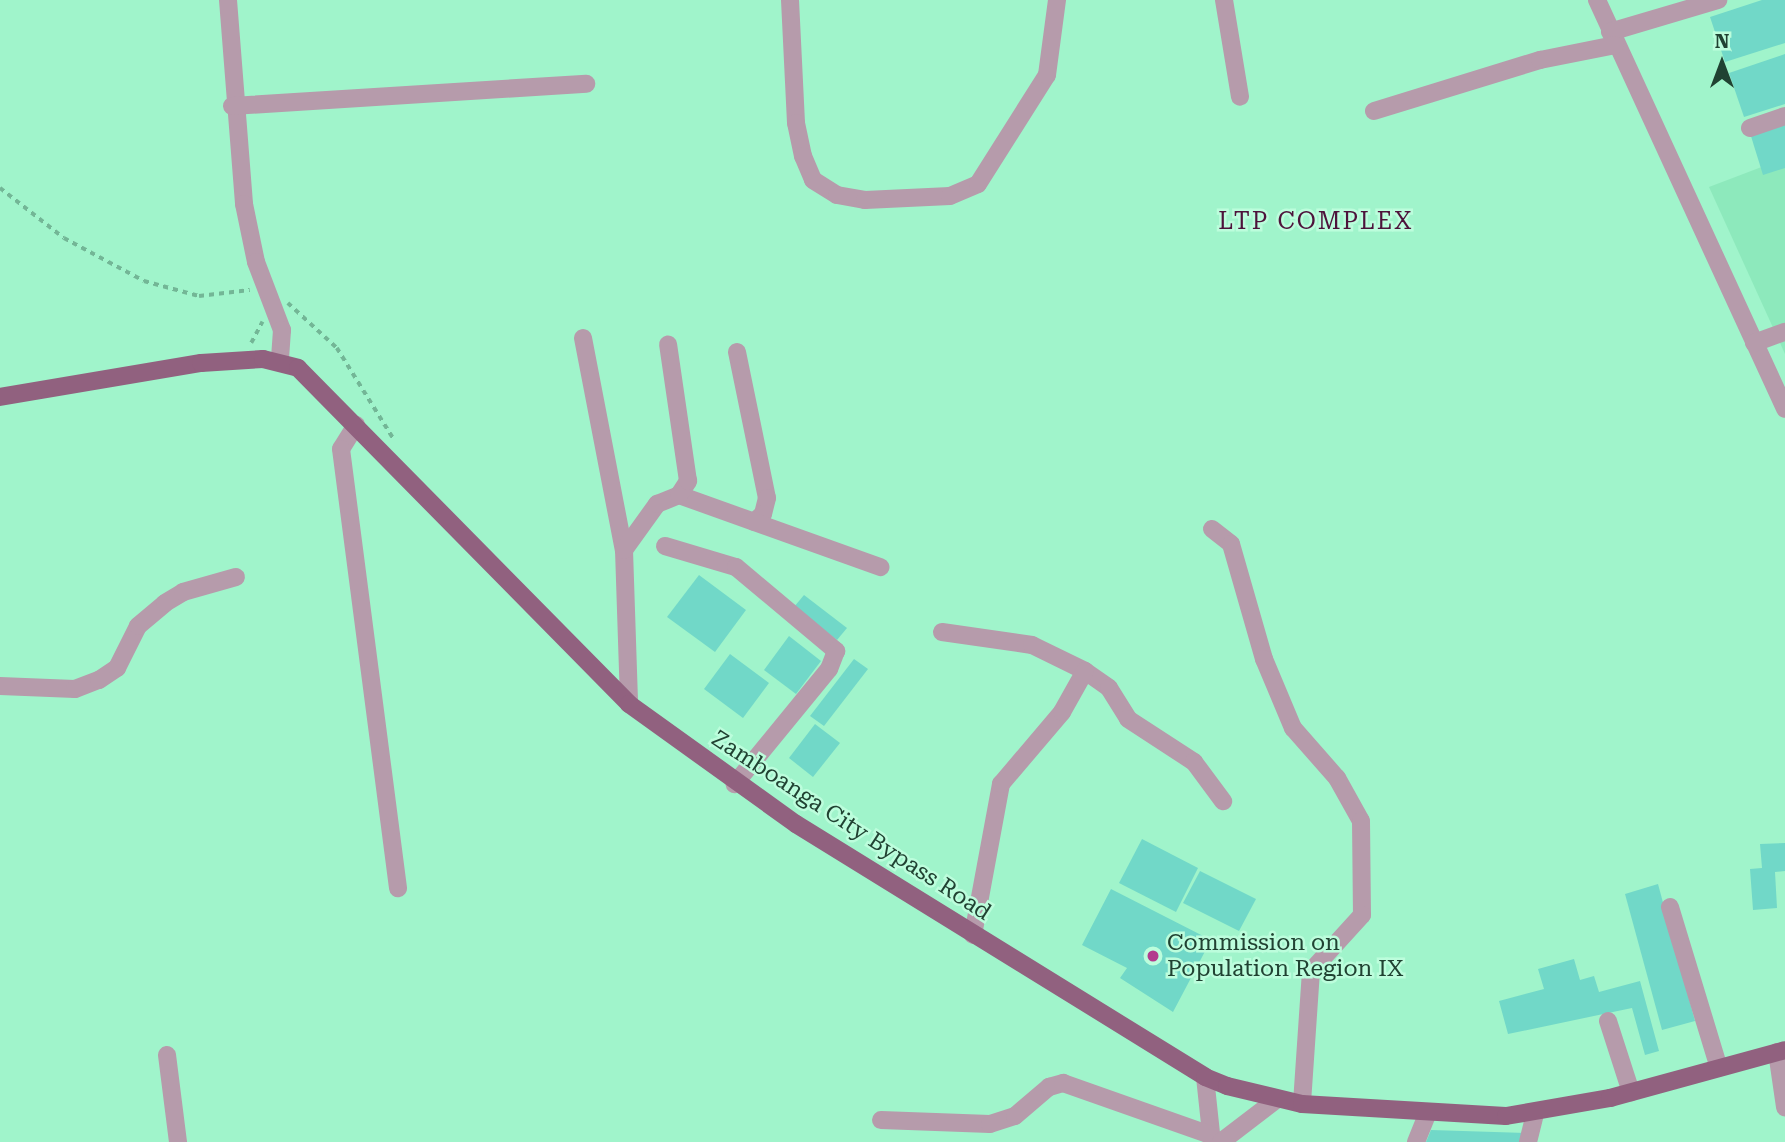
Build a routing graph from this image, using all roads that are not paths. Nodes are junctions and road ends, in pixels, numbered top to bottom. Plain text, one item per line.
1 (228, 0) edge
2 (790, 0) edge
3 (1057, 0) edge
4 (1224, 0) edge
5 (1597, 0) edge
6 (1718, 0) edge
7 (1612, 38) junction
8 (586, 84) dead end
9 (1240, 97) dead end
10 (232, 106) junction
11 (1374, 111) dead end
12 (1785, 116) edge
13 (1750, 128) dead end
14 (1785, 332) edge
15 (583, 338) dead end
16 (1754, 343) junction
17 (668, 344) dead end
18 (737, 352) dead end
19 (280, 362) junction
20 (0, 397) edge
21 (1785, 409) edge
22 (356, 425) junction
23 (679, 495) junction
24 (754, 522) junction
25 (1212, 529) dead end
26 (665, 546) dead end
27 (624, 550) junction
28 (880, 567) dead end
29 (236, 577) dead end
30 (942, 632) dead end
31 (1085, 671) junction
32 (0, 686) edge
33 (629, 704) junction
34 (735, 784) junction
35 (1223, 801) dead end
36 (398, 888) dead end
37 (1670, 908) dead end
38 (973, 935) junction
39 (1608, 1021) dead end
40 (1781, 1051) edge
41 (167, 1055) dead end
42 (1719, 1068) junction
43 (1205, 1077) junction
44 (1631, 1091) junction
45 (1277, 1099) junction
46 (1302, 1104) junction
47 (1785, 1107) edge
48 (1535, 1114) junction
49 (1427, 1115) junction
50 (881, 1120) dead end
51 (1215, 1140) edge
52 (178, 1142) edge
53 (1416, 1142) edge
54 (1528, 1142) edge

1 - 10 street
2 - 3 street
4 - 9 street
5 - 7 street
6 - 7 street
7 - 11 street
7 - 16 street
8 - 10 street
10 - 19 street
12 - 13 street
14 - 16 street
15 - 27 street
16 - 21 street
17 - 23 street
18 - 24 street
19 - 20 main road, Zamboanga City Bypass Road
19 - 22 main road, Zamboanga City Bypass Road
22 - 33 main road, Zamboanga City Bypass Road
22 - 36 street
23 - 24 street
23 - 27 street
24 - 28 street
25 - 46 street
26 - 34 street
27 - 33 street
29 - 32 street
30 - 31 street
31 - 35 street
31 - 38 street
33 - 34 main road, Zamboanga City Bypass Road
34 - 38 main road, Zamboanga City Bypass Road
37 - 42 street
38 - 43 main road, Zamboanga City Bypass Road
39 - 44 street
40 - 42 main road, Zamboanga City Bypass Road
40 - 47 street
41 - 52 street
42 - 44 main road, Zamboanga City Bypass Road
43 - 45 main road, Zamboanga City Bypass Road
43 - 51 street
44 - 48 main road, Zamboanga City Bypass Road
45 - 46 main road, Zamboanga City Bypass Road
45 - 51 street
46 - 49 main road, Zamboanga City Bypass Road
48 - 49 main road, Zamboanga City Bypass Road
48 - 54 street
49 - 53 street
50 - 51 street

